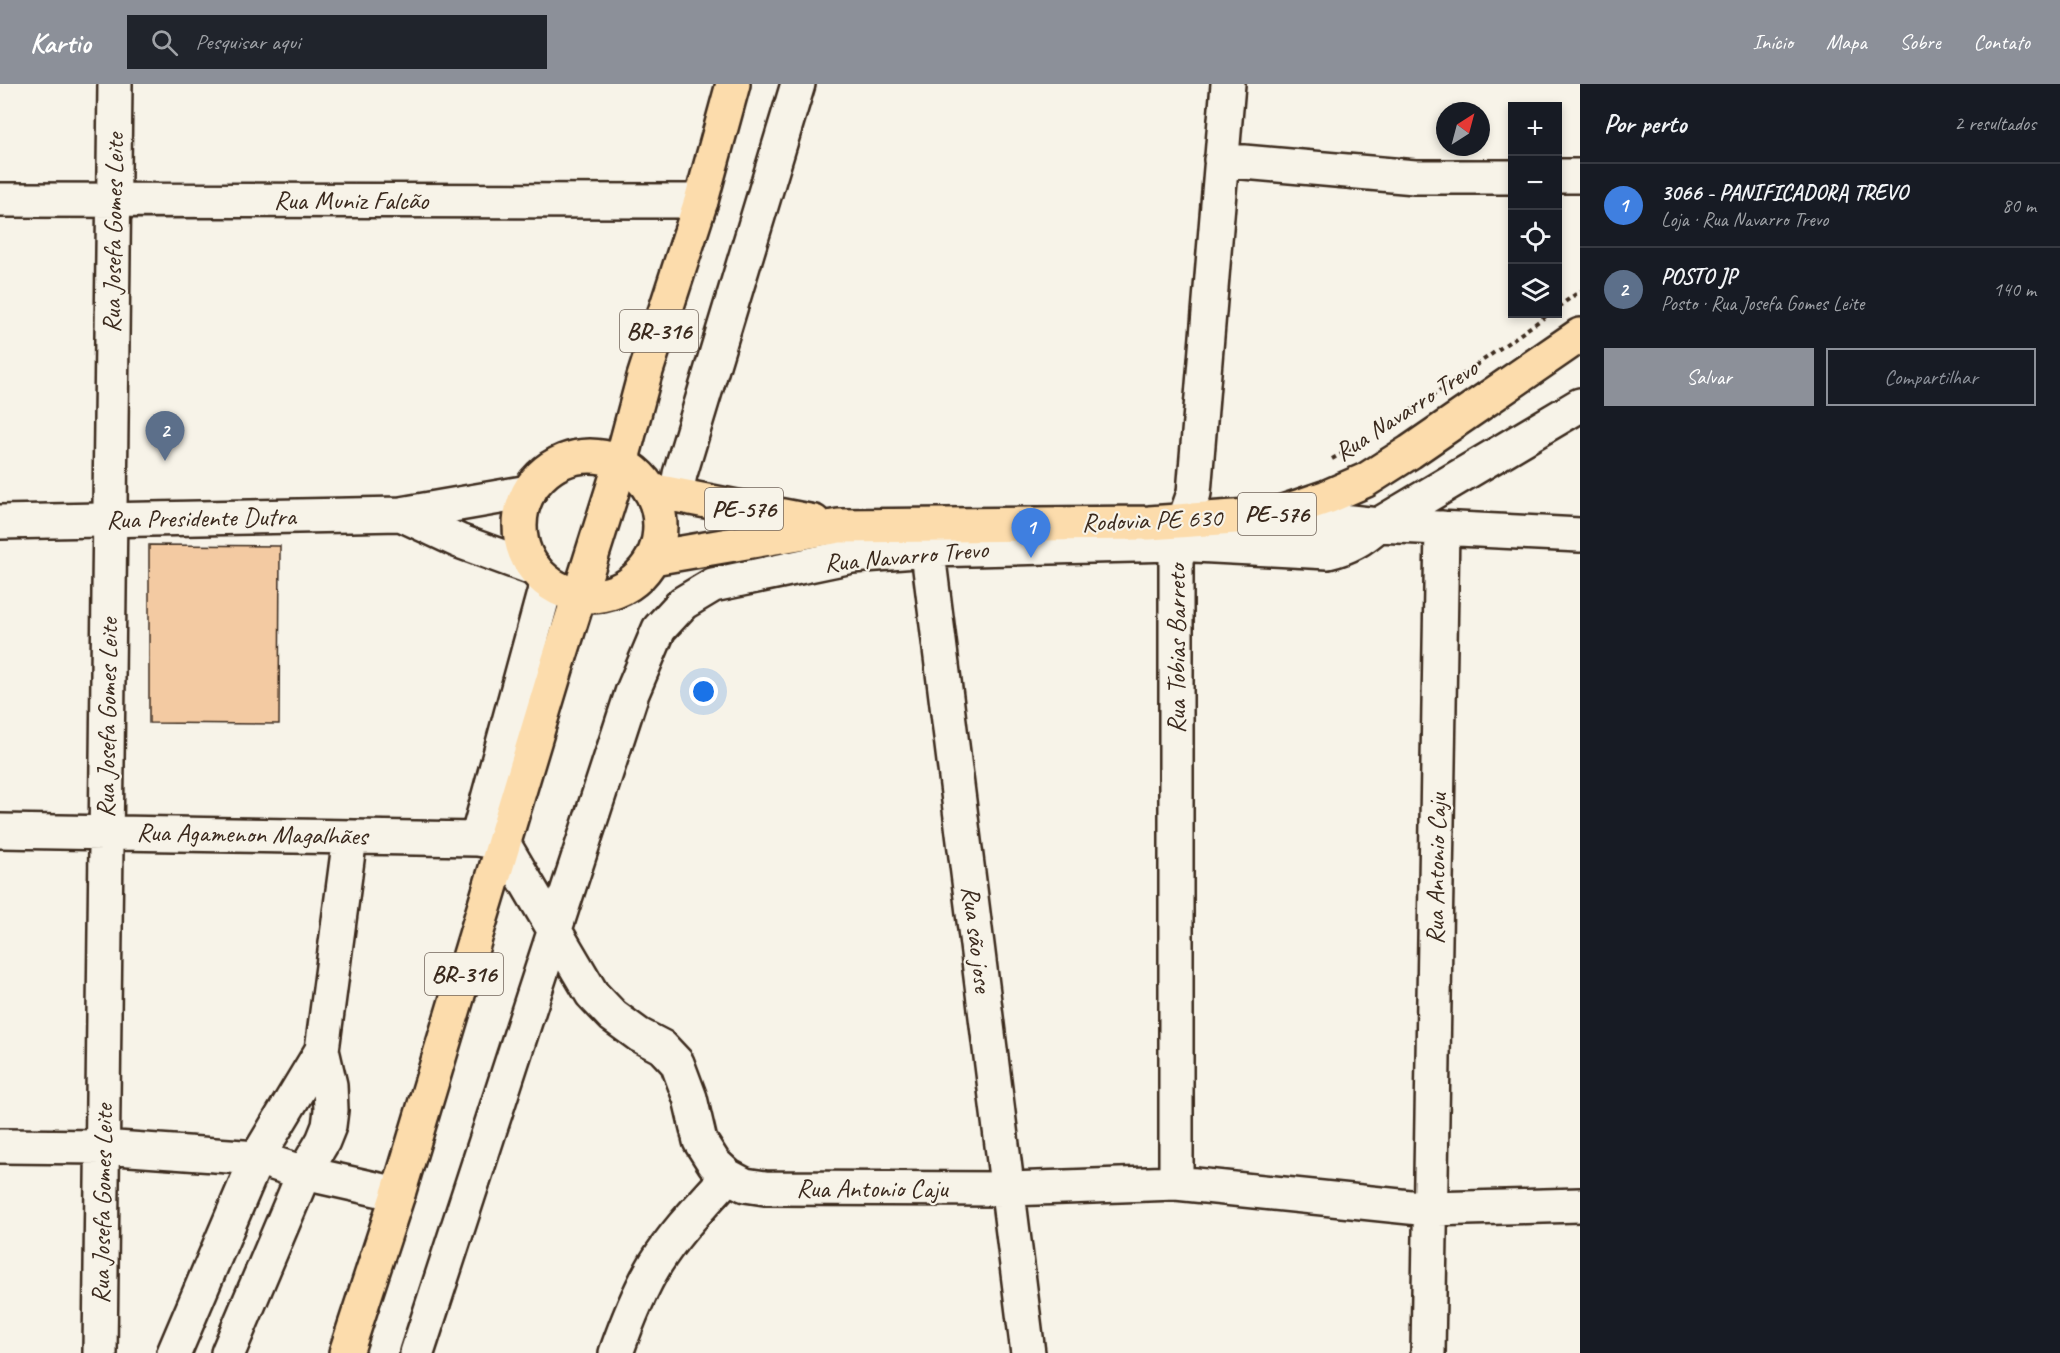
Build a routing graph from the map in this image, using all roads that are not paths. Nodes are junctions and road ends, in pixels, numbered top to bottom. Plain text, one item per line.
1 (116, 84) edge
2 (733, 84) edge
3 (798, 84) edge
4 (1228, 84) edge
5 (1221, 160) junction
6 (1562, 176) edge
7 (1580, 176) edge
8 (1508, 177) edge
9 (0, 200) edge
10 (113, 200) junction
11 (701, 201) junction
12 (1580, 335) edge
13 (1580, 405) edge
14 (621, 463) junction
15 (529, 492) junction
16 (663, 492) junction
17 (401, 514) junction
18 (1277, 514) junction
19 (111, 520) junction
20 (0, 522) edge
21 (1378, 525) junction
22 (839, 526) junction
23 (1442, 528) junction
24 (1181, 532) junction
25 (1580, 535) edge
26 (926, 537) junction
27 (653, 558) junction
28 (541, 576) junction
29 (579, 595) junction
30 (0, 831) edge
31 (105, 831) junction
32 (350, 837) junction
33 (490, 841) junction
34 (555, 928) junction
35 (322, 1050) junction
36 (0, 1146) edge
37 (102, 1147) junction
38 (257, 1158) junction
39 (304, 1173) junction
40 (728, 1176) junction
41 (1176, 1183) junction
42 (1009, 1189) junction
43 (398, 1194) junction
44 (1580, 1205) edge
45 (1430, 1209) junction
46 (100, 1353) edge
47 (174, 1353) edge
48 (228, 1353) edge
49 (346, 1353) edge
50 (417, 1353) edge
51 (616, 1353) edge
52 (1028, 1353) edge
53 (1428, 1353) edge

1 - 10 street, Rua Josefa Gomes Leite
2 - 11 main road, BR-316
3 - 16 street
4 - 5 street, Rua Tobias Barreto
5 - 8 street
5 - 24 street, Rua Tobias Barreto
6 - 7 street
9 - 10 street, Rua Muniz Falcão
10 - 11 street, Rua Muniz Falcão
10 - 19 street, Rua Josefa Gomes Leite
11 - 14 main road, BR-316
12 - 18 main road, Rodovia PE 630 / PE-576
13 - 21 street
14 - 15 main road
14 - 16 main road
14 - 29 main road, BR-316
15 - 17 street, Rua Presidente Dutra
15 - 28 main road
16 - 22 main road, PE-576
16 - 27 main road
17 - 19 street, Rua Presidente Dutra
17 - 28 street
18 - 21 street
18 - 24 main road, Rodovia PE 630 / PE-576
19 - 20 street, Rua Presidente Dutra
19 - 31 street, Rua Josefa Gomes Leite
21 - 23 street
21 - 24 street
22 - 26 main road, PE-576
22 - 27 main road, PE-576
23 - 25 street
23 - 45 street, Rua Antonio Caju
24 - 26 main road, Rodovia PE 630 / PE-576
24 - 41 street, Rua Tobias Barreto
26 - 34 street, Rua Navarro Trevo
26 - 42 street, Rua são jose
27 - 29 main road
28 - 29 main road
28 - 33 street
29 - 33 main road, BR-316
30 - 31 street, Rua Agamenon Magalhães
31 - 32 street, Rua Agamenon Magalhães
31 - 37 street, Rua Josefa Gomes Leite
32 - 33 street, Rua Agamenon Magalhães
32 - 35 street
33 - 34 street, Rua Antonio Caju
33 - 43 main road, BR-316
34 - 40 street, Rua Antonio Caju
34 - 50 street
35 - 38 street
35 - 39 street
36 - 37 street
37 - 38 street
37 - 46 street, Rua Josefa Gomes Leite
38 - 39 street
38 - 47 street
39 - 43 street
39 - 48 street
40 - 42 street, Rua Antonio Caju
40 - 51 street
41 - 42 street, Rua Antonio Caju
41 - 45 street, Rua Antonio Caju
42 - 52 street, Rua são jose
43 - 49 main road, BR-316
44 - 45 street, Rua Antonio Caju
45 - 53 street, Rua Antonio Caju

